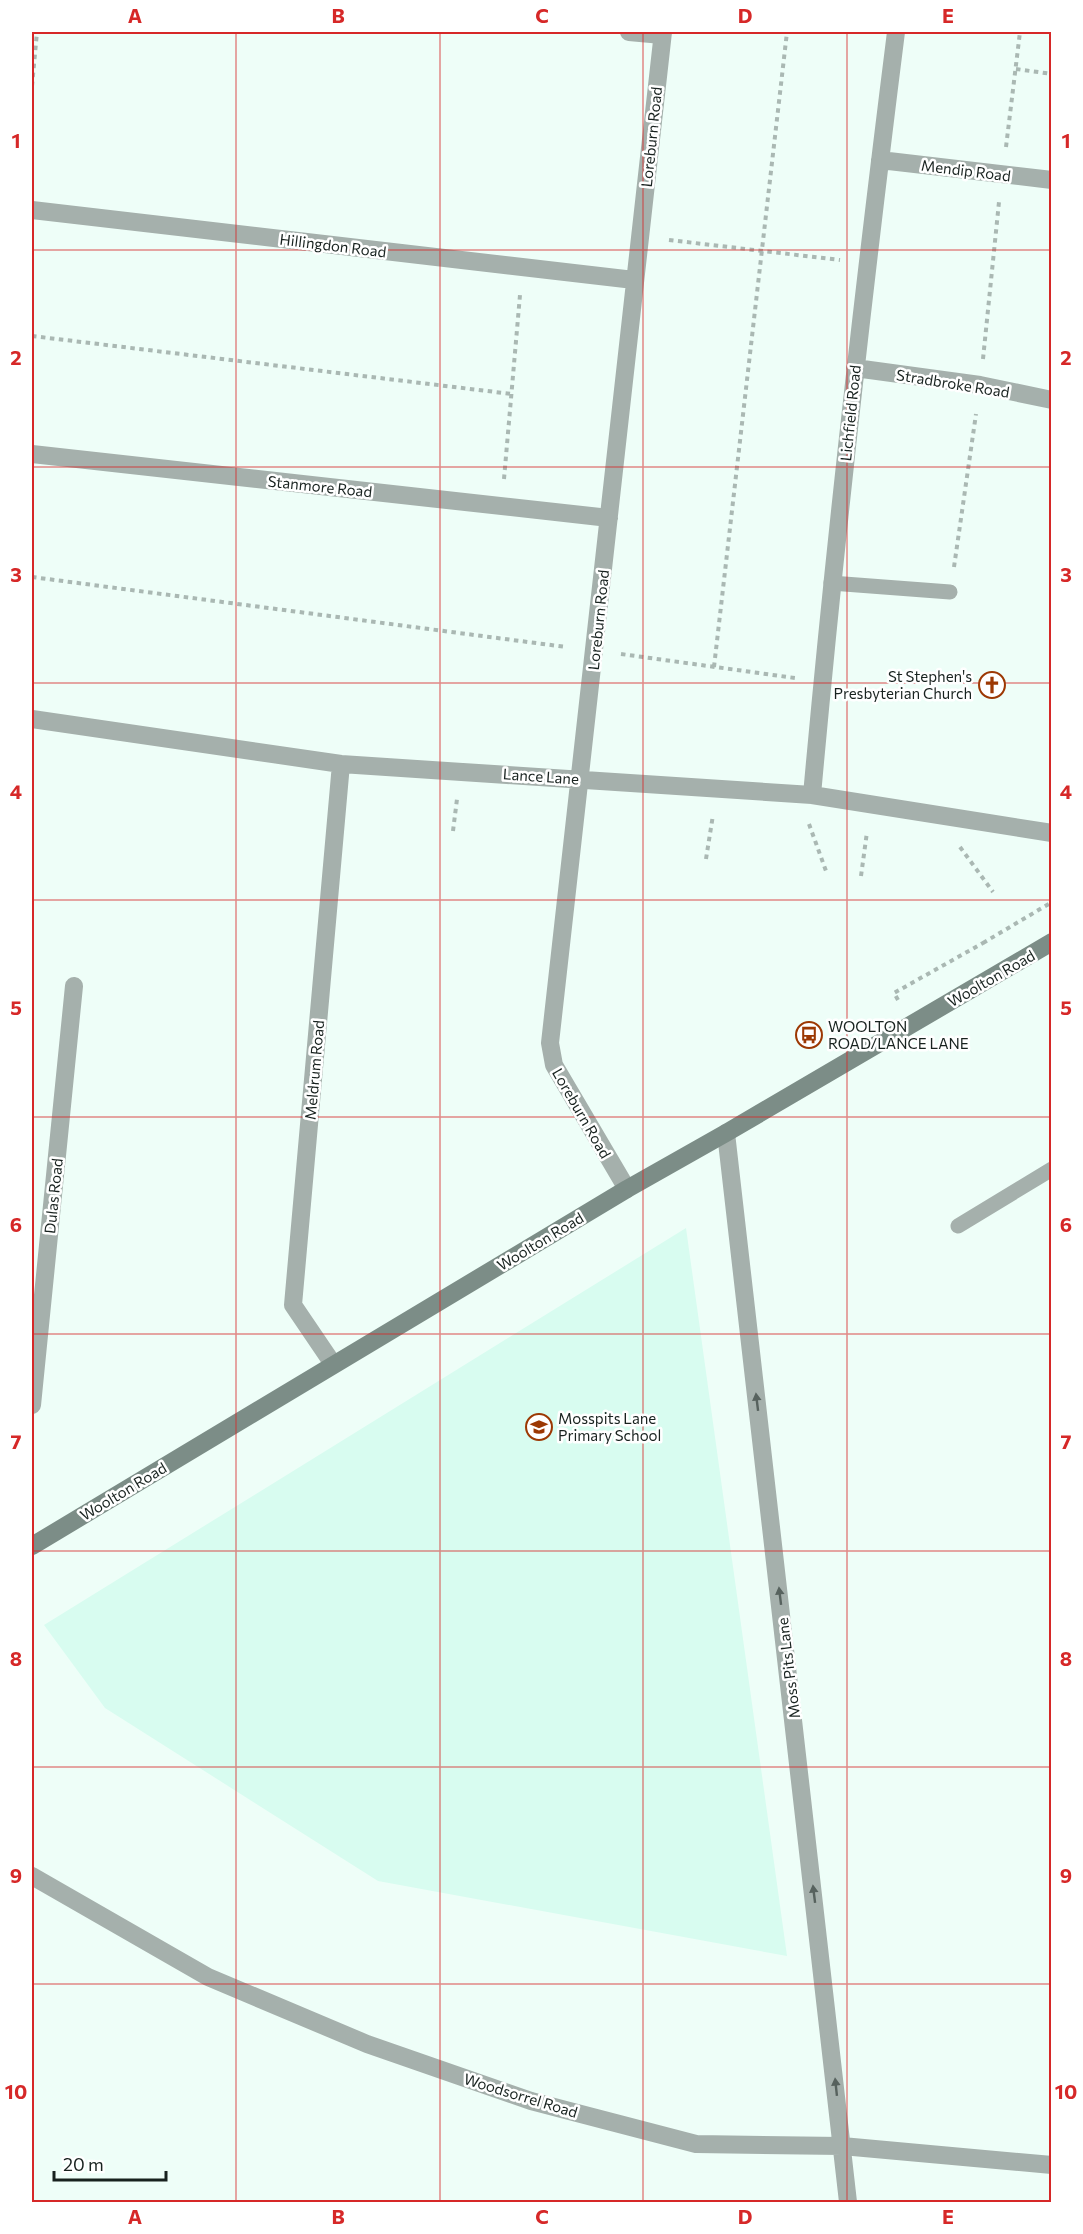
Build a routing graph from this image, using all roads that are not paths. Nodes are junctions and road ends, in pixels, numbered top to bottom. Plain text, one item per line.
1 (629, 32) edge
2 (896, 32) edge
3 (662, 33) edge
4 (880, 160) junction
5 (1052, 180) edge
6 (32, 210) edge
7 (634, 280) junction
8 (855, 368) junction
9 (1052, 400) edge
10 (32, 454) edge
11 (609, 518) junction
12 (831, 583) junction
13 (950, 592) road end
14 (32, 719) edge
15 (341, 764) junction
16 (580, 779) junction
17 (806, 795) junction
18 (1052, 832) edge
19 (1052, 942) edge
20 (74, 986) dead end
21 (726, 1133) junction
22 (1052, 1169) edge
23 (627, 1189) junction
24 (958, 1226) dead end
25 (333, 1364) junction
26 (32, 1405) edge
27 (32, 1546) edge
28 (32, 1876) edge
29 (842, 2145) junction
30 (1052, 2165) edge
31 (848, 2202) edge

1 - 3 street
2 - 4 street, Lichfield Road
3 - 7 street, Loreburn Road
4 - 5 street, Mendip Road
4 - 8 street, Lichfield Road
6 - 7 street, Hillingdon Road
7 - 11 street, Loreburn Road
8 - 9 street, Stradbroke Road
8 - 12 street, Lichfield Road
10 - 11 street, Stanmore Road
11 - 16 street, Loreburn Road
12 - 13 lane
12 - 17 street, Lichfield Road
14 - 15 street, Lance Lane
15 - 16 street, Lance Lane
15 - 25 street, Meldrum Road
16 - 17 street, Lance Lane
16 - 23 street, Loreburn Road
17 - 18 street, Lance Lane
19 - 21 street, Woolton Road
20 - 26 street, Dulas Road
21 - 23 street, Woolton Road
29 -> 21 street, Moss Pits Lane
22 - 24 lane
23 - 25 street, Woolton Road
25 - 27 street, Woolton Road
28 - 29 street, Woodsorrel Road
29 - 30 street, Woodsorrel Road
29 - 31 street, Moss Pits Lane

